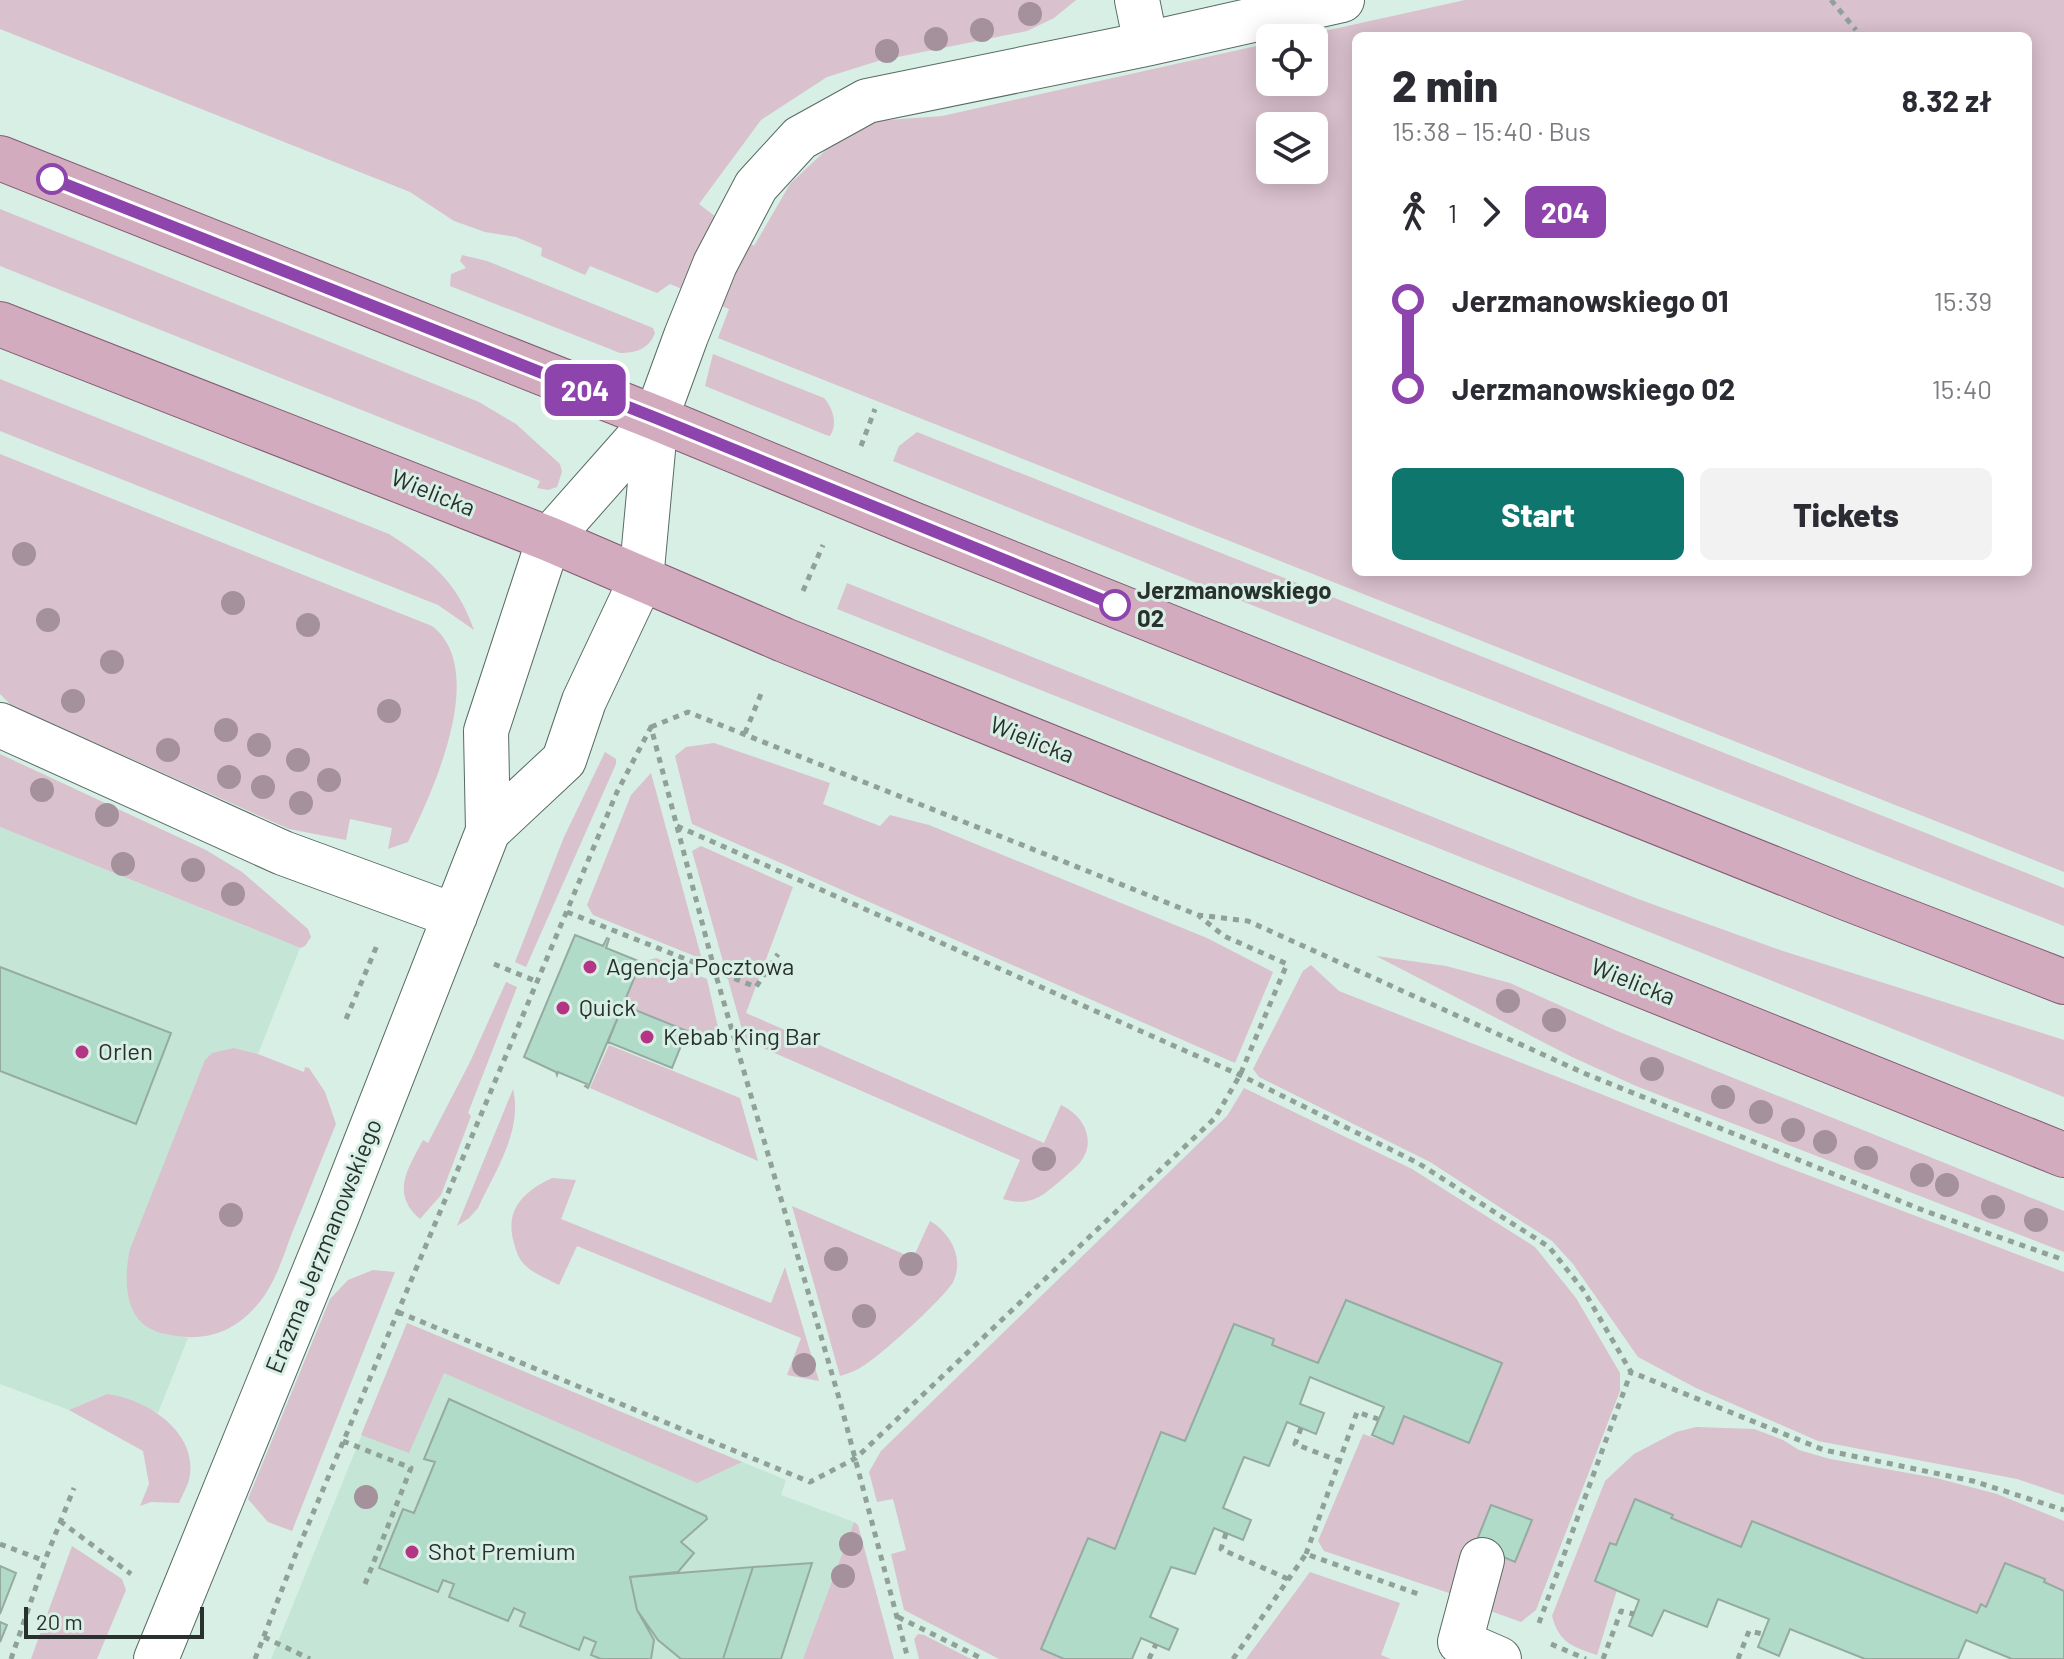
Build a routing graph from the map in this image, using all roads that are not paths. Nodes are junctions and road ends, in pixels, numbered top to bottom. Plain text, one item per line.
1 (1137, 0) edge
2 (1342, 0) edge
3 (1146, 44) junction
4 (0, 158) edge
5 (0, 324) edge
6 (656, 418) junction
7 (549, 539) junction
8 (641, 580) junction
9 (0, 725) edge
10 (488, 831) junction
11 (455, 916) junction
12 (2064, 982) edge
13 (2064, 1155) edge
14 (1482, 1560) dead end
15 (156, 1659) edge
16 (1499, 1659) edge

1 - 3 street
2 - 3 street
3 - 6 street
4 - 6 main road
5 - 7 main road, Wielicka
6 - 7 street, Erazma Jerzmanowskiego
6 - 8 street, Erazma Jerzmanowskiego
6 - 12 main road
7 - 8 main road, Wielicka
7 - 10 street, Erazma Jerzmanowskiego
8 - 10 street, Erazma Jerzmanowskiego
8 - 13 main road, Wielicka
9 - 11 street
10 - 11 street, Erazma Jerzmanowskiego
11 - 15 street, Erazma Jerzmanowskiego
14 - 16 street

